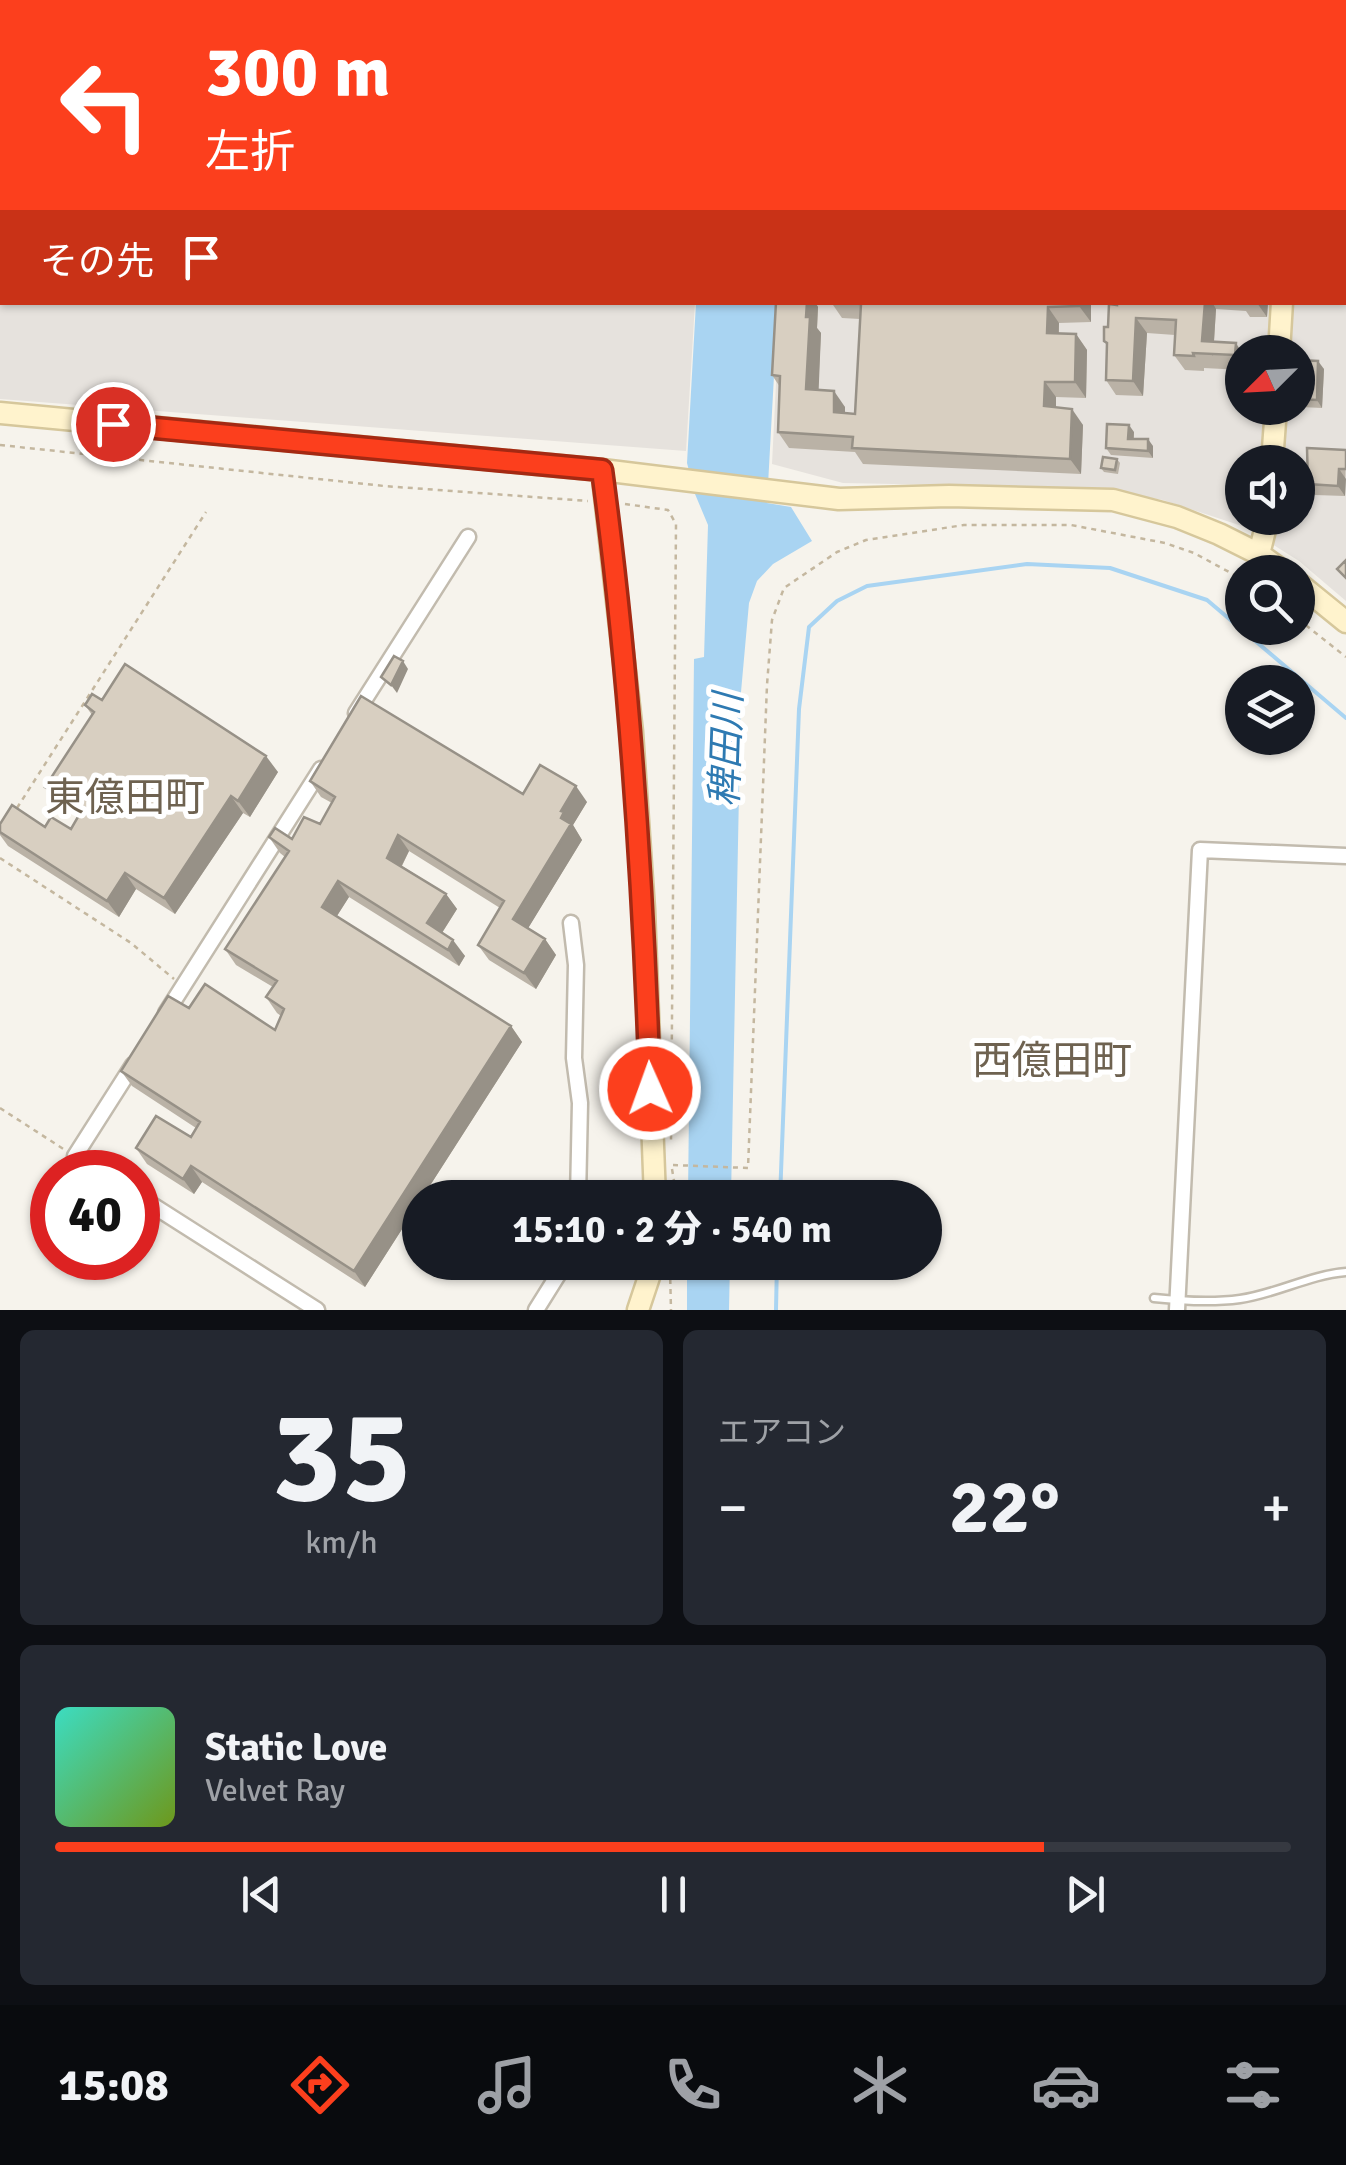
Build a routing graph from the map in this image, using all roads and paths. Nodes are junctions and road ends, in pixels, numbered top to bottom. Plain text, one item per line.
1 (1282, 305) edge
2 (1280, 335) edge
3 (0, 413) edge
4 (0, 445) edge
5 (602, 470) junction
6 (606, 502) junction
7 (206, 512) dead end
8 (1264, 535) edge
9 (468, 537) dead end
10 (1259, 554) joint
11 (1225, 570) edge
12 (1315, 597) edge
13 (1346, 622) edge
14 (1315, 632) edge
15 (1346, 657) edge
16 (352, 720) edge
17 (330, 754) edge
18 (10, 818) edge
19 (1346, 856) edge
20 (0, 858) edge
21 (571, 923) dead end
22 (182, 986) junction
23 (153, 1033) edge
24 (143, 1048) edge
25 (0, 1108) edge
26 (671, 1146) dead end
27 (66, 1150) edge
28 (79, 1150) edge
29 (578, 1180) edge
30 (653, 1180) edge
31 (673, 1180) edge
32 (160, 1210) edge
33 (1346, 1272) edge
34 (555, 1280) edge
35 (648, 1280) edge
36 (671, 1280) edge
37 (1154, 1298) dead end
38 (1178, 1305) edge
39 (317, 1310) edge
40 (536, 1310) edge
41 (638, 1310) edge
42 (671, 1310) edge

1 - 2 street
3 - 5 street
4 - 6 path
5 - 6 street
5 - 10 street
6 - 26 path
6 - 30 street
7 - 18 path
8 - 10 street
9 - 16 street
11 - 31 path
12 - 13 street
14 - 15 path
17 - 22 street
19 - 38 street
20 - 22 path
21 - 29 street
22 - 23 street
24 - 28 street
25 - 27 path
32 - 39 street
33 - 38 lane
34 - 40 street
35 - 41 street
36 - 42 path
37 - 38 lane

